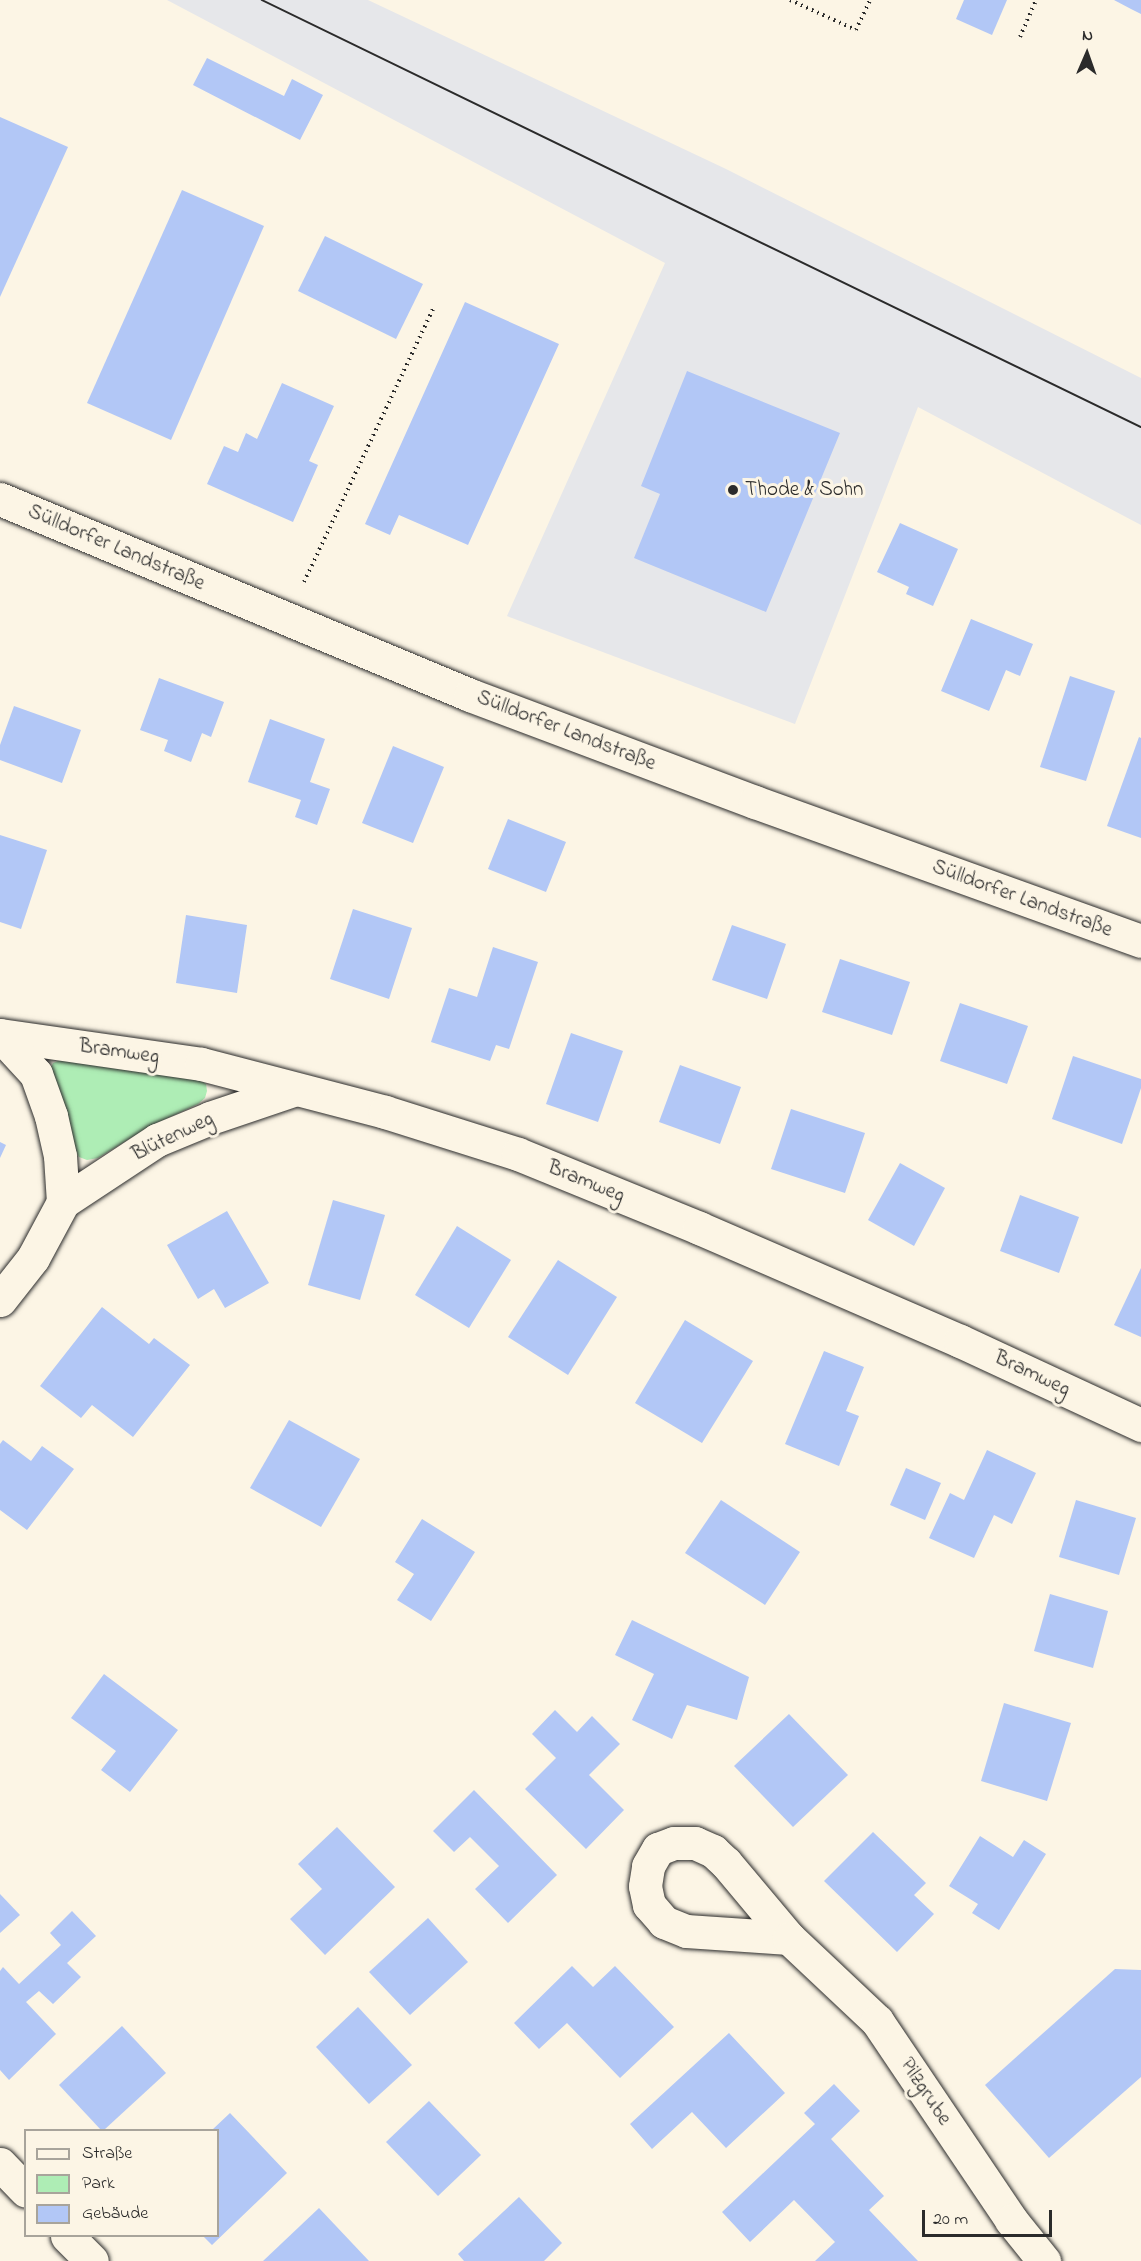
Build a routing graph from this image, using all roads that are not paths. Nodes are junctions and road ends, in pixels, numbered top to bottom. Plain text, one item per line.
1 (0, 499) edge
2 (1141, 941) edge
3 (0, 1035) edge
4 (293, 1090) junction
5 (63, 1202) junction
6 (0, 1300) edge
7 (1141, 1425) edge
8 (789, 1938) dead end
9 (0, 2163) edge
10 (24, 2189) edge
11 (69, 2237) edge
12 (92, 2261) edge
13 (1044, 2261) edge

1 - 2 street, Sülldorfer Landstraße
3 - 4 street, Bramweg
3 - 5 street
4 - 5 street, Blütenweg
4 - 7 street, Bramweg
5 - 6 street, Blütenweg
8 - 13 street, Pilzgrube
9 - 10 street
11 - 12 street

